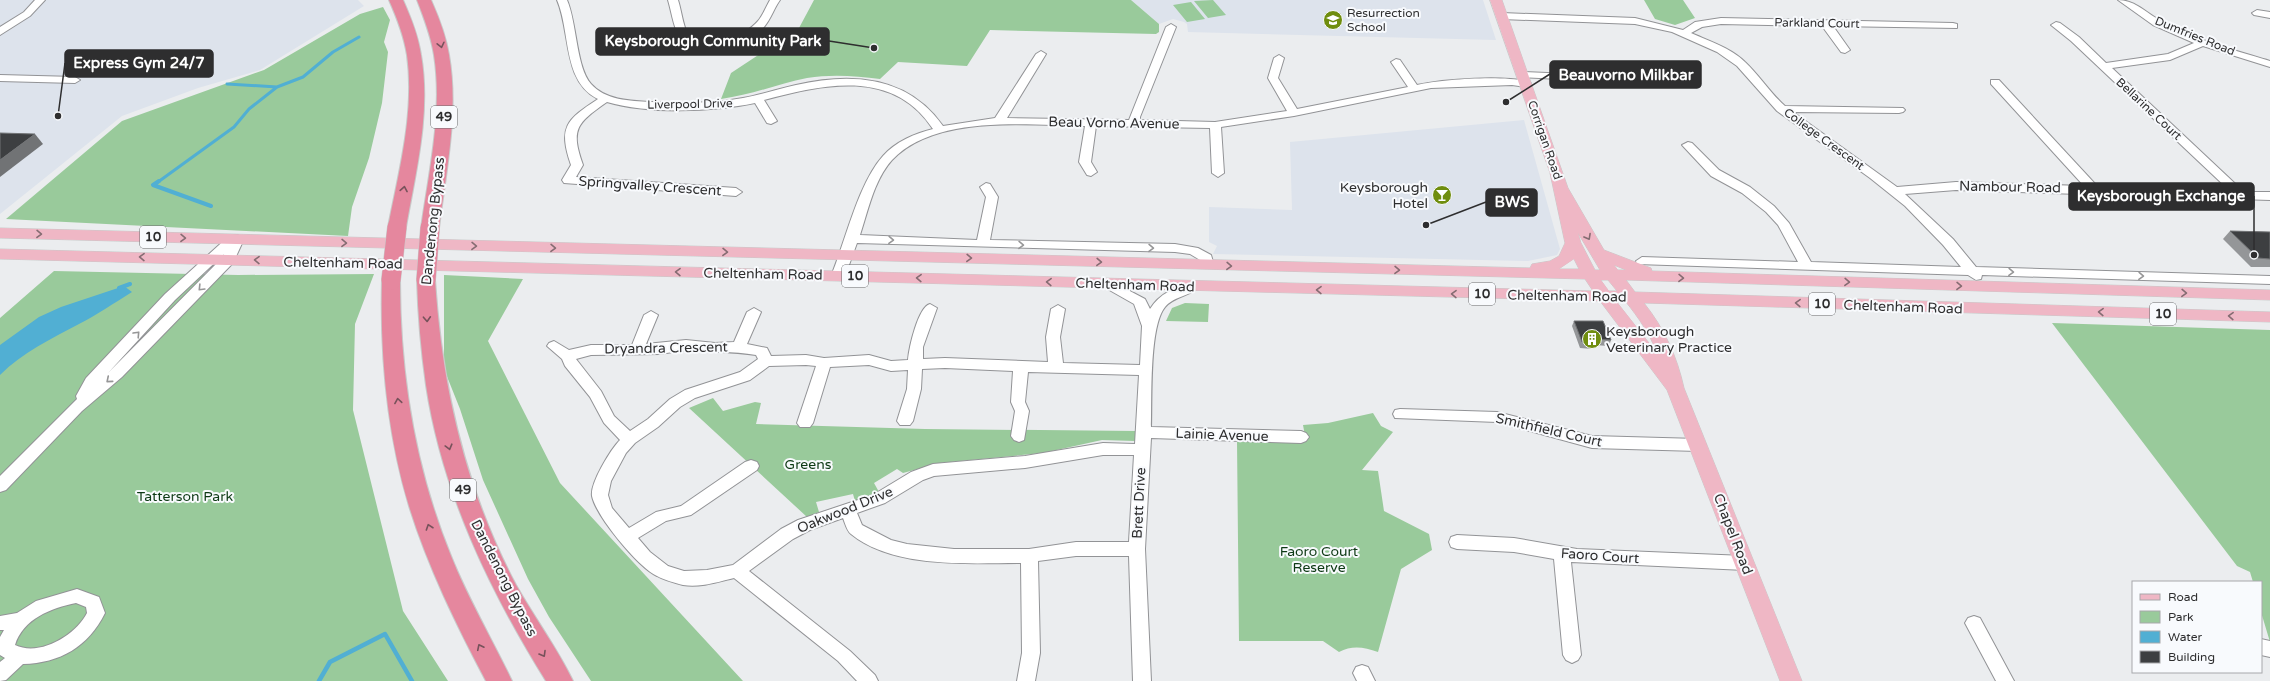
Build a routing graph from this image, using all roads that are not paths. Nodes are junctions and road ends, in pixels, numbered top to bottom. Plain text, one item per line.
1 (29, 0) edge
2 (40, 0) edge
3 (562, 0) edge
4 (673, 0) edge
5 (775, 0) edge
6 (1496, 0) edge
7 (2123, 0) edge
8 (426, 4) edge
9 (398, 5) edge
10 (2257, 13) dead end
11 (2270, 15) edge
12 (1502, 16) junction
13 (1825, 23) junction
14 (0, 25) edge
15 (2056, 25) dead end
16 (1953, 26) dead end
17 (1171, 27) dead end
18 (0, 32) edge
19 (1684, 33) junction
20 (2204, 42) junction
21 (1845, 50) dead end
22 (1041, 54) dead end
23 (1279, 58) dead end
24 (1396, 62) dead end
25 (2270, 64) edge
26 (2104, 66) junction
27 (0, 78) edge
28 (75, 80) dead end
29 (1525, 80) junction
30 (1641, 80) dead end
31 (1995, 82) dead end
32 (1414, 88) junction
33 (606, 98) junction
34 (758, 99) junction
35 (1781, 108) junction
36 (1899, 110) dead end
37 (1294, 113) junction
38 (999, 121) junction
39 (771, 122) dead end
40 (1091, 124) junction
41 (1135, 124) junction
42 (1215, 125) junction
43 (940, 130) junction
44 (1688, 145) dead end
45 (1091, 172) dead end
46 (1218, 173) dead end
47 (986, 187) dead end
48 (2093, 189) junction
49 (1562, 190) junction
50 (1894, 191) junction
51 (736, 192) dead end
52 (2241, 195) junction
53 (2270, 196) edge
54 (0, 233) edge
55 (236, 239) junction
56 (852, 239) junction
57 (1573, 243) junction
58 (983, 244) junction
59 (1597, 253) junction
60 (0, 254) edge
61 (846, 255) junction
62 (209, 259) junction
63 (228, 260) junction
64 (1642, 261) dead end
65 (1207, 265) junction
66 (1807, 266) junction
67 (1972, 271) junction
68 (1515, 273) junction
69 (1590, 275) junction
70 (838, 276) junction
71 (1614, 276) junction
72 (1662, 278) junction
73 (2270, 280) edge
74 (1109, 284) junction
75 (1983, 286) junction
76 (1192, 287) junction
77 (2270, 295) edge
78 (1605, 297) junction
79 (1631, 297) junction
80 (1681, 299) junction
81 (930, 308) dead end
82 (1058, 309) dead end
83 (754, 312) dead end
84 (651, 315) dead end
85 (2270, 317) edge
86 (1149, 326) junction
87 (1653, 330) junction
88 (554, 346) dead end
89 (739, 347) junction
90 (637, 349) junction
91 (569, 357) junction
92 (766, 361) junction
93 (824, 363) junction
94 (916, 365) junction
95 (1021, 366) junction
96 (1056, 366) junction
97 (1147, 370) junction
98 (1675, 388) junction
99 (77, 407) junction
100 (1400, 414) dead end
101 (905, 421) dead end
102 (805, 423) dead end
103 (1143, 432) junction
104 (1019, 436) dead end
105 (1301, 437) dead end
106 (630, 439) junction
107 (1698, 445) junction
108 (1142, 450) junction
109 (751, 466) dead end
110 (0, 486) edge
111 (847, 510) junction
112 (627, 537) junction
113 (1457, 542) dead end
114 (1137, 549) junction
115 (1562, 554) junction
116 (1029, 556) junction
117 (1744, 564) junction
118 (737, 571) junction
119 (22, 620) junction
120 (0, 623) edge
121 (1974, 623) dead end
122 (7, 652) edge
123 (1572, 655) dead end
124 (0, 674) edge
125 (499, 681) edge
126 (560, 681) edge
127 (869, 681) edge
128 (1026, 681) edge
129 (1142, 681) edge
130 (1790, 681) edge
131 (2005, 681) edge

1 - 14 street
2 - 18 street
3 - 33 street, Liverpool Drive
4 - 5 street
6 - 12 main road, Corrigan Road
7 - 20 street, Dumfries Road
8 -> 126 highway, Dandenong Bypass / 49, bridge
125 -> 9 highway, 49, bridge
10 - 11 street
12 - 19 street, College Crescent
12 - 29 main road, Corrigan Road
13 - 16 street, Parkland Court
13 - 19 street, Parkland Court
13 - 21 street
15 - 26 street, Bellarine Court
17 - 41 street
19 - 35 street, College Crescent
20 - 25 street, Dumfries Road
20 - 26 street
22 - 38 street
23 - 37 street
24 - 32 street
26 - 52 street, Bellarine Court
27 - 28 street
29 - 30 street, Beau Vorno Avenue
29 - 32 street, Beau Vorno Avenue
29 - 49 main road, Corrigan Road
31 - 48 street
32 - 37 street, Beau Vorno Avenue
33 - 34 street, Liverpool Drive
33 - 51 street, Springvalley Crescent
34 - 39 street
34 - 43 street, Liverpool Drive
35 - 36 street
35 - 50 street, College Crescent
37 - 42 street, Beau Vorno Avenue
38 - 40 street, Beau Vorno Avenue
38 - 43 street, Beau Vorno Avenue
40 - 41 street, Beau Vorno Avenue
40 - 45 street
41 - 42 street, Beau Vorno Avenue
42 - 46 street
43 - 56 street, Beau Vorno Avenue
44 - 66 street
47 - 58 street
48 - 50 street, Nambour Road
48 - 52 street, Nambour Road
49 - 57 main road, Corrigan Road
49 -> 59 main road, Corrigan Road
50 - 67 street, College Crescent
52 - 53 street, Nambour Road
54 -> 55 main road, Cheltenham Road / 10
55 -> 61 main road, Cheltenham Road / 10
55 - 62 street
55 - 63 street
56 -> 58 street, Cheltenham Road
56 - 61 street, Beau Vorno Avenue
57 - 68 main road
57 - 69 main road, Corrigan Road
58 -> 65 street, Cheltenham Road
59 - 71 main road, Corrigan Road
59 - 72 main road
62 -> 60 main road, Cheltenham Road / 10
61 -> 65 main road, Cheltenham Road / 10
61 - 70 street, Beau Vorno Avenue
62 - 63 main road, Cheltenham Road / 10
99 -> 62 street
70 -> 63 main road, Cheltenham Road / 10
63 -> 99 street
64 - 66 street
65 -> 68 main road, Cheltenham Road / 10
66 - 67 street
67 -> 73 street
67 - 75 street, College Crescent
68 - 69 main road, Cheltenham Road / 10
69 - 71 main road, Cheltenham Road / 10
69 - 78 main road, Chapel Road
74 -> 70 main road, Cheltenham Road / 10
71 - 72 main road, Cheltenham Road / 10
71 - 79 main road, Corrigan Road
72 -> 75 main road, Cheltenham Road / 10
74 - 76 main road, Cheltenham Road / 10
74 - 86 street, Brett Drive
75 -> 77 main road, Cheltenham Road / 10
78 -> 76 main road, Cheltenham Road / 10
76 - 86 street, Brett Drive
78 - 79 main road, Cheltenham Road / 10
78 - 98 main road, Chapel Road
79 - 80 main road, Cheltenham Road / 10
79 - 87 main road, Chapel Road
85 -> 80 main road, Cheltenham Road / 10
80 - 87 main road
81 - 94 street
82 - 96 street
83 - 89 street
84 - 90 street
86 - 97 street, Brett Drive
87 - 98 main road, Chapel Road
88 - 91 street
89 - 90 street, Dryandra Crescent
89 - 92 street, Dryandra Crescent
90 - 91 street, Dryandra Crescent
91 - 106 street
92 - 93 street
92 - 106 street, Oakwood Drive
93 - 94 street
93 - 102 street
94 - 95 street
94 - 101 street
95 - 96 street
95 - 104 street
96 - 97 street
97 - 103 street, Brett Drive
98 - 107 main road, Chapel Road
99 - 110 street
100 - 107 street, Smithfield Court
103 - 105 street, Lainie Avenue
103 - 108 street, Brett Drive
106 - 112 street, Oakwood Drive
107 - 117 main road, Chapel Road
108 - 111 street, Oakwood Drive
108 - 114 street, Brett Drive
109 - 112 street
111 - 116 street
111 - 118 street, Oakwood Drive
112 - 118 street, Oakwood Drive
113 - 115 street, Faoro Court
114 - 116 street
114 - 129 street, Brett Drive
115 - 117 street, Faoro Court
115 - 123 street
116 - 128 street
117 - 130 main road, Chapel Road
118 - 127 street
119 - 120 street
119 - 122 street
119 - 122 street
121 - 131 street
122 - 124 street

